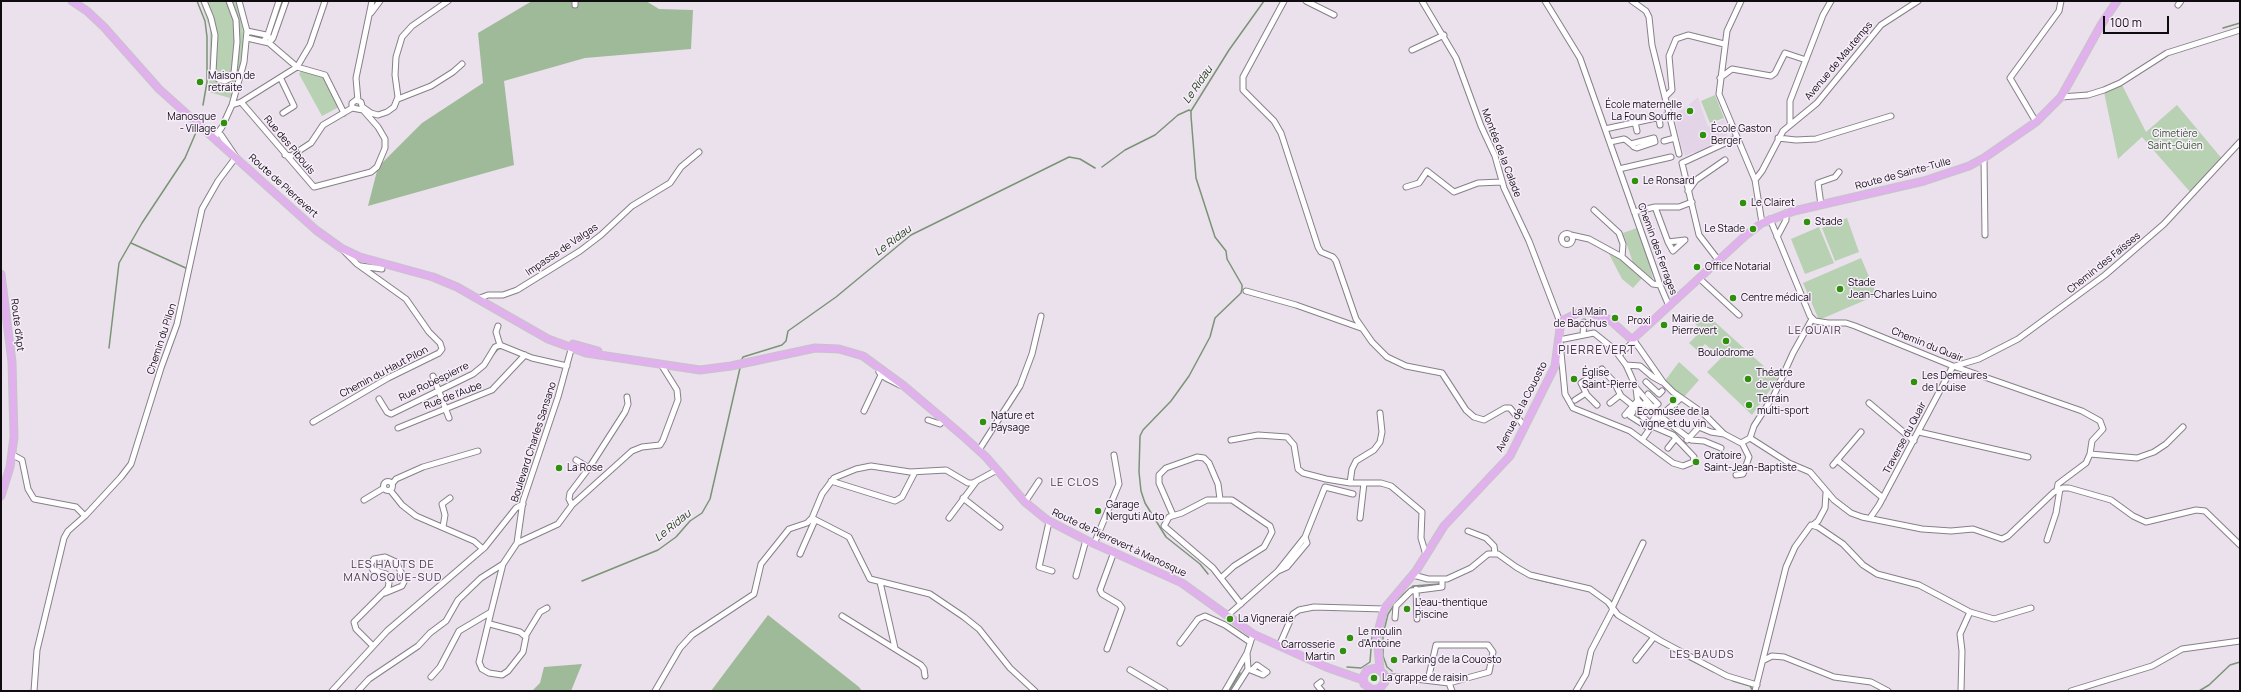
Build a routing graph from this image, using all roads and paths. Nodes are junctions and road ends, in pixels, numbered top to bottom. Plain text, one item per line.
1 (72, 1) edge
2 (204, 1) edge
3 (229, 1) edge
4 (239, 1) edge
5 (279, 1) edge
6 (286, 1) edge
7 (325, 1) edge
8 (448, 1) edge
9 (1284, 1) edge
10 (1306, 1) edge
11 (1422, 1) edge
12 (1545, 1) edge
13 (1632, 1) edge
14 (1741, 1) edge
15 (1831, 1) edge
16 (1918, 1) edge
17 (2061, 1) edge
18 (2117, 1) edge
19 (375, 2) edge
20 (1334, 15) dead end
21 (2240, 30) edge
22 (247, 31) junction
23 (1444, 35) junction
24 (268, 36) junction
25 (247, 38) junction
26 (264, 41) junction
27 (271, 44) junction
28 (1724, 44) junction
29 (1412, 50) dead end
30 (1806, 60) junction
31 (462, 64) dead end
32 (297, 67) junction
33 (1720, 78) junction
34 (281, 79) junction
35 (2061, 97) junction
36 (1665, 98) junction
37 (398, 99) junction
38 (358, 100) junction
39 (241, 102) junction
40 (232, 105) junction
41 (352, 108) junction
42 (363, 109) junction
43 (284, 113) dead end
44 (344, 113) junction
45 (1670, 115) junction
46 (1891, 116) dead end
47 (1659, 117) junction
48 (1635, 122) junction
49 (2036, 122) junction
50 (1660, 125) dead end
51 (1790, 125) junction
52 (1605, 129) junction
53 (1637, 131) dead end
54 (218, 138) junction
55 (1675, 138) junction
56 (1736, 138) junction
57 (1778, 138) junction
58 (1664, 141) dead end
59 (1610, 142) junction
60 (2240, 142) edge
61 (1646, 144) dead end
62 (699, 152) dead end
63 (1679, 154) dead end
64 (285, 155) junction
65 (1671, 156) dead end
66 (236, 157) junction
67 (1984, 158) junction
68 (1725, 160) dead end
69 (1619, 169) junction
70 (1839, 172) dead end
71 (1755, 180) junction
72 (1502, 182) junction
73 (1406, 187) dead end
74 (1688, 191) junction
75 (1692, 202) junction
76 (1821, 205) junction
77 (1655, 207) junction
78 (1594, 210) dead end
79 (1634, 212) junction
80 (1786, 213) junction
81 (1770, 220) junction
82 (1762, 223) junction
83 (1571, 235) dead end
84 (1985, 235) dead end
85 (1777, 237) junction
86 (1668, 242) dead end
87 (341, 248) junction
88 (1622, 257) junction
89 (1719, 261) junction
90 (361, 266) junction
91 (383, 266) junction
92 (1, 274) edge
93 (1700, 279) junction
94 (382, 281) junction
95 (1660, 285) junction
96 (1246, 291) dead end
97 (480, 298) junction
98 (1669, 306) junction
99 (1739, 315) dead end
100 (1041, 316) dead end
101 (1812, 319) junction
102 (1560, 322) junction
103 (1584, 322) dead end
104 (498, 326) dead end
105 (1361, 328) junction
106 (1583, 334) junction
107 (1561, 340) junction
108 (1633, 340) junction
109 (500, 345) junction
110 (570, 345) junction
111 (525, 355) junction
112 (1619, 355) junction
113 (645, 362) junction
114 (874, 363) junction
115 (1626, 365) junction
116 (567, 366) junction
117 (662, 366) junction
118 (1954, 366) junction
119 (881, 375) junction
120 (433, 376) dead end
121 (1646, 382) dead end
122 (1663, 382) junction
123 (904, 386) junction
124 (1636, 388) junction
125 (1665, 388) junction
126 (1653, 389) junction
127 (439, 391) junction
128 (1586, 393) junction
129 (1648, 394) junction
130 (1620, 395) junction
131 (627, 397) dead end
132 (1681, 398) junction
133 (379, 399) dead end
134 (1644, 399) junction
135 (1575, 400) dead end
136 (1637, 401) junction
137 (1869, 402) dead end
138 (1610, 403) dead end
139 (1597, 405) dead end
140 (1635, 406) junction
141 (446, 408) junction
142 (1653, 408) junction
143 (864, 412) dead end
144 (1380, 413) dead end
145 (1625, 415) dead end
146 (1660, 416) junction
147 (450, 418) dead end
148 (928, 420) dead end
149 (944, 420) junction
150 (313, 422) dead end
151 (1651, 426) junction
152 (1525, 427) junction
153 (398, 428) dead end
154 (2183, 428) dead end
155 (1860, 432) dead end
156 (1919, 432) junction
157 (1724, 434) junction
158 (1676, 438) junction
159 (1750, 438) junction
160 (1688, 439) junction
161 (1231, 440) dead end
162 (1642, 440) junction
163 (1914, 441) junction
164 (1742, 443) junction
165 (1668, 448) dead end
166 (1721, 448) dead end
167 (979, 450) junction
168 (478, 451) dead end
169 (2090, 454) junction
170 (13, 455) junction
171 (1114, 455) dead end
172 (2028, 457) dead end
173 (576, 460) dead end
174 (589, 468) junction
175 (997, 470) junction
176 (915, 472) junction
177 (1736, 475) dead end
178 (831, 481) junction
179 (1039, 481) dead end
180 (976, 482) junction
181 (1350, 483) junction
182 (1364, 483) junction
183 (392, 484) junction
184 (384, 488) junction
185 (2058, 489) junction
186 (390, 490) junction
187 (1826, 492) junction
188 (1353, 494) dead end
189 (1, 496) edge
190 (450, 498) dead end
191 (963, 498) junction
192 (1883, 498) junction
193 (1220, 499) junction
194 (364, 500) dead end
195 (1025, 502) junction
196 (523, 504) junction
197 (572, 505) junction
198 (1173, 515) junction
199 (85, 516) junction
200 (949, 518) dead end
201 (1360, 518) dead end
202 (1870, 518) junction
203 (814, 519) junction
204 (1049, 522) junction
205 (1813, 525) junction
206 (443, 527) junction
207 (1000, 527) dead end
208 (1468, 532) dead end
209 (1086, 540) junction
210 (2047, 540) dead end
211 (517, 543) junction
212 (1643, 543) dead end
213 (1094, 544) junction
214 (2240, 546) edge
215 (483, 549) junction
216 (1114, 552) junction
217 (1495, 553) junction
218 (800, 554) dead end
219 (1426, 555) junction
220 (503, 564) junction
221 (1052, 571) dead end
222 (1413, 574) junction
223 (1076, 576) dead end
224 (1221, 578) junction
225 (1442, 579) junction
226 (880, 582) junction
227 (1416, 589) junction
228 (385, 593) junction
229 (1241, 604) junction
230 (547, 608) dead end
231 (2031, 608) dead end
232 (1384, 609) junction
233 (1613, 609) junction
234 (491, 612) junction
235 (1970, 612) junction
236 (842, 616) dead end
237 (1227, 616) junction
238 (1395, 618) dead end
239 (1417, 619) dead end
240 (490, 624) junction
241 (1253, 634) junction
242 (526, 635) junction
243 (1654, 637) junction
244 (2240, 641) edge
245 (1250, 642) junction
246 (1180, 643) dead end
247 (373, 646) junction
248 (1279, 646) junction
249 (1377, 647) junction
250 (895, 648) junction
251 (1107, 649) dead end
252 (1247, 652) junction
253 (1636, 660) dead end
254 (1764, 660) junction
255 (1368, 669) junction
256 (1380, 669) junction
257 (1130, 670) dead end
258 (1340, 671) junction
259 (925, 676) dead end
260 (431, 677) dead end
261 (1385, 677) junction
262 (1428, 680) junction
263 (1321, 682) dead end
264 (1449, 683) junction
265 (1367, 688) edge
266 (1756, 688) edge
267 (1382, 689) edge
268 (34, 691) edge
269 (332, 691) edge
270 (358, 691) edge
271 (655, 691) edge
272 (1035, 691) edge
273 (1165, 691) edge
274 (1225, 691) edge
275 (1234, 691) edge
276 (1322, 691) edge
277 (1452, 691) edge
278 (1576, 691) edge
279 (1888, 691) edge
280 (1961, 691) edge
281 (2071, 691) edge

1 - 54 main road, Route de Pierrevert
2 - 3 street
4 - 22 street
5 - 24 street
6 - 27 street
7 - 32 street
8 - 37 street
9 - 105 street
10 - 20 street
11 - 23 street, Montée de la Calade
12 - 52 street, Chemin des Ferrages
13 - 36 street
14 - 28 street
15 - 30 street
16 - 51 street, Avenue de Mautemps
17 - 49 street
18 - 35 main road, Route de Sainte-Tulle
19 - 38 street
21 - 35 street
22 - 24 street
22 - 25 street
23 - 29 street
23 - 72 street, Montée de la Calade
24 - 26 street
24 - 27 street
25 - 26 street
25 - 40 street
26 - 27 street
27 - 32 street
28 - 33 street
28 - 36 street
30 - 33 street
30 - 51 street
31 - 37 street
32 - 34 street
32 - 44 street
33 - 56 street
34 - 39 street
34 - 43 street
35 - 49 main road, Route de Sainte-Tulle
36 - 45 street
37 - 42 street
38 - 41 street
38 - 42 street
39 - 40 street
39 - 64 street, Rue des Pibouls
40 - 54 street
41 - 42 street
41 - 44 street
42 - 64 street, Rue des Pibouls
44 - 64 street
45 - 47 street
45 - 55 street
46 - 57 street
47 - 48 street
47 - 50 street
48 - 52 street
48 - 53 street
49 - 67 main road, Route de Sainte-Tulle
51 - 57 street, Avenue de Mautemps
52 - 59 street, Chemin des Ferrages
54 - 66 main road, Route de Pierrevert
55 - 58 street
55 - 63 street
56 - 71 street
56 - 74 street
57 - 71 street, Avenue de Mautemps
59 - 61 street
59 - 69 street, Chemin des Ferrages
60 - 118 street, Chemin des Faïsses
62 - 97 street, Impasse de Valgas
65 - 69 street
66 - 87 main road, Route de Pierrevert
66 - 199 street, Chemin du Pilon
67 - 76 main road, Route de Sainte-Tulle
67 - 84 street
68 - 74 street
69 - 79 street, Chemin des Ferrages
70 - 76 street
71 - 82 street
72 - 73 street
72 - 102 street, Montée de la Calade
74 - 75 street
75 - 77 street
75 - 89 street
76 - 80 main road, Route de Sainte-Tulle
77 - 79 street
77 - 86 street
78 - 88 street
79 - 95 street, Chemin des Ferrages
80 - 81 main road, Route de Sainte-Tulle
80 - 85 street
81 - 82 main road, Route de Sainte-Tulle
81 - 85 street
82 - 89 main road
83 - 88 street
85 - 101 street
87 - 90 street, Chemin du Haut Pilon
87 - 91 main road, Route de Pierrevert
88 - 95 street
89 - 93 main road
90 - 91 street
90 - 94 street, Chemin du Haut Pilon
91 - 94 street
91 - 97 main road, Route de Pierrevert
92 - 170 main road, Route d'Apt
93 - 98 main road
93 - 99 street
94 - 150 street, Chemin du Haut Pilon
95 - 98 street, Chemin des Ferrages
96 - 105 street
97 - 110 main road, Route de Pierrevert
98 - 108 main road
100 - 167 street
101 - 118 street, Chemin du Quair
101 - 159 street
102 - 107 main road, Avenue de la Couosto
102 - 108 main road
103 - 106 street
104 - 109 street
105 - 152 street
106 - 107 street
106 - 112 street
107 - 152 main road, Avenue de la Couosto
107 - 162 street
108 - 112 street
108 - 122 street
109 - 111 street
109 - 127 street, Rue Robespierre
110 - 113 main road, Route de Pierrevert à Manosque
110 - 113 main road, Route de Pierrevert à Manosque
110 - 116 street, Boulevard Charles Sansano
111 - 116 street
111 - 141 street, Rue de l'Aube
112 - 115 street
113 - 117 main road, Route de Pierrevert à Manosque
114 - 117 main road, Route de Pierrevert à Manosque
114 - 119 street
114 - 123 main road, Route de Pierrevert à Manosque
115 - 122 street
115 - 124 street
116 - 196 street, Boulevard Charles Sansano
117 - 197 street
118 - 156 street, Traverse du Quair
118 - 169 street, Chemin du Quair
119 - 123 street
119 - 143 street
120 - 127 street
121 - 126 street
122 - 125 street
123 - 149 main road, Route de Pierrevert à Manosque
124 - 134 street
124 - 136 street
125 - 126 street
125 - 132 street
126 - 129 street
127 - 133 street, Rue Robespierre
127 - 141 street
128 - 130 street
128 - 135 street
128 - 139 street
129 - 134 street
129 - 142 street
130 - 138 street
130 - 140 street
131 - 174 street
132 - 146 street
132 - 157 street
134 - 142 street
136 - 140 street
136 - 151 street
137 - 163 street
140 - 145 street
140 - 151 street
140 - 151 street
141 - 147 street
141 - 153 street, Rue de l'Aube
142 - 146 street
144 - 181 street
146 - 151 street
146 - 160 street
148 - 149 street
149 - 167 main road, Route de Pierrevert à Manosque
151 - 158 street
151 - 162 street
152 - 219 main road, Avenue de la Couosto
154 - 169 street
155 - 192 street
156 - 163 street, Traverse du Quair
156 - 172 street
157 - 160 street
157 - 164 street
158 - 162 street
158 - 165 street
159 - 164 street
159 - 187 street
160 - 166 street
161 - 181 street
163 - 192 street, Traverse du Quair
164 - 177 street
167 - 175 main road, Route de Pierrevert à Manosque
168 - 183 street
169 - 185 street, Chemin du Quair
170 - 189 main road, Route d'Apt
170 - 199 street
171 - 213 street
173 - 174 street
174 - 197 street
175 - 180 street
175 - 195 main road, Route de Pierrevert à Manosque
176 - 178 street
176 - 178 street
176 - 180 street
178 - 203 street
179 - 195 street
180 - 191 street
181 - 182 street
182 - 201 street
182 - 219 street
183 - 184 street
183 - 186 street
184 - 186 street
184 - 194 street
185 - 202 street, Chemin du Quair
185 - 210 street
185 - 214 street
186 - 206 street
187 - 202 street
187 - 205 street
188 - 229 street
190 - 206 street
191 - 200 street
191 - 207 street
192 - 202 street, Traverse du Quair
193 - 198 street
193 - 198 street
193 - 224 street
195 - 204 main road, Route de Pierrevert à Manosque
196 - 211 street, Boulevard Charles Sansano
196 - 215 street
197 - 211 street
198 - 224 street
199 - 268 street, Chemin du Pilon
203 - 218 street
203 - 226 street
203 - 271 street
204 - 209 main road, Route de Pierrevert à Manosque
204 - 221 street
205 - 235 street
205 - 254 street
206 - 215 street
208 - 217 street
209 - 213 main road, Route de Pierrevert à Manosque
209 - 223 street
211 - 220 street
212 - 233 street
213 - 216 main road, Route de Pierrevert à Manosque
215 - 247 street
216 - 237 main road, Route de Pierrevert à Manosque
216 - 251 street
217 - 225 street
217 - 233 street
219 - 222 main road, Avenue de la Couosto
220 - 234 street
220 - 270 street
222 - 225 street
222 - 232 main road, Avenue de la Couosto
224 - 229 street
225 - 227 street
226 - 250 street
226 - 272 street
227 - 238 street
227 - 239 street
228 - 228 street
228 - 247 street
229 - 237 street
230 - 242 street
231 - 235 street
232 - 248 street
232 - 249 main road, Avenue de la Couosto
233 - 243 street
233 - 278 street
234 - 240 street
234 - 260 street
235 - 280 street
236 - 250 street
237 - 241 main road, Route de Pierrevert à Manosque
240 - 242 street
240 - 242 street
241 - 245 street
241 - 248 main road, Route de Pierrevert à Manosque
243 - 253 street
243 - 266 street
244 - 281 street
245 - 246 street
245 - 252 street
247 - 269 street
248 - 258 main road, Route de Pierrevert à Manosque
249 - 255 main road, Avenue de la Couosto
249 - 256 main road, Avenue de la Couosto
250 - 259 street
252 - 274 street
252 - 275 street
254 - 266 street
254 - 279 street
255 - 256 main road, Route de Pierrevert à Manosque
255 - 258 main road, Route de Pierrevert à Manosque
255 - 265 main road, Avenue de la Couosto
256 - 261 main road
257 - 273 street
258 - 265 main road, Route de Pierrevert à Manosque
261 - 262 street
261 - 267 main road
262 - 264 street
262 - 264 street
263 - 276 street
264 - 277 street
265 - 267 main road

